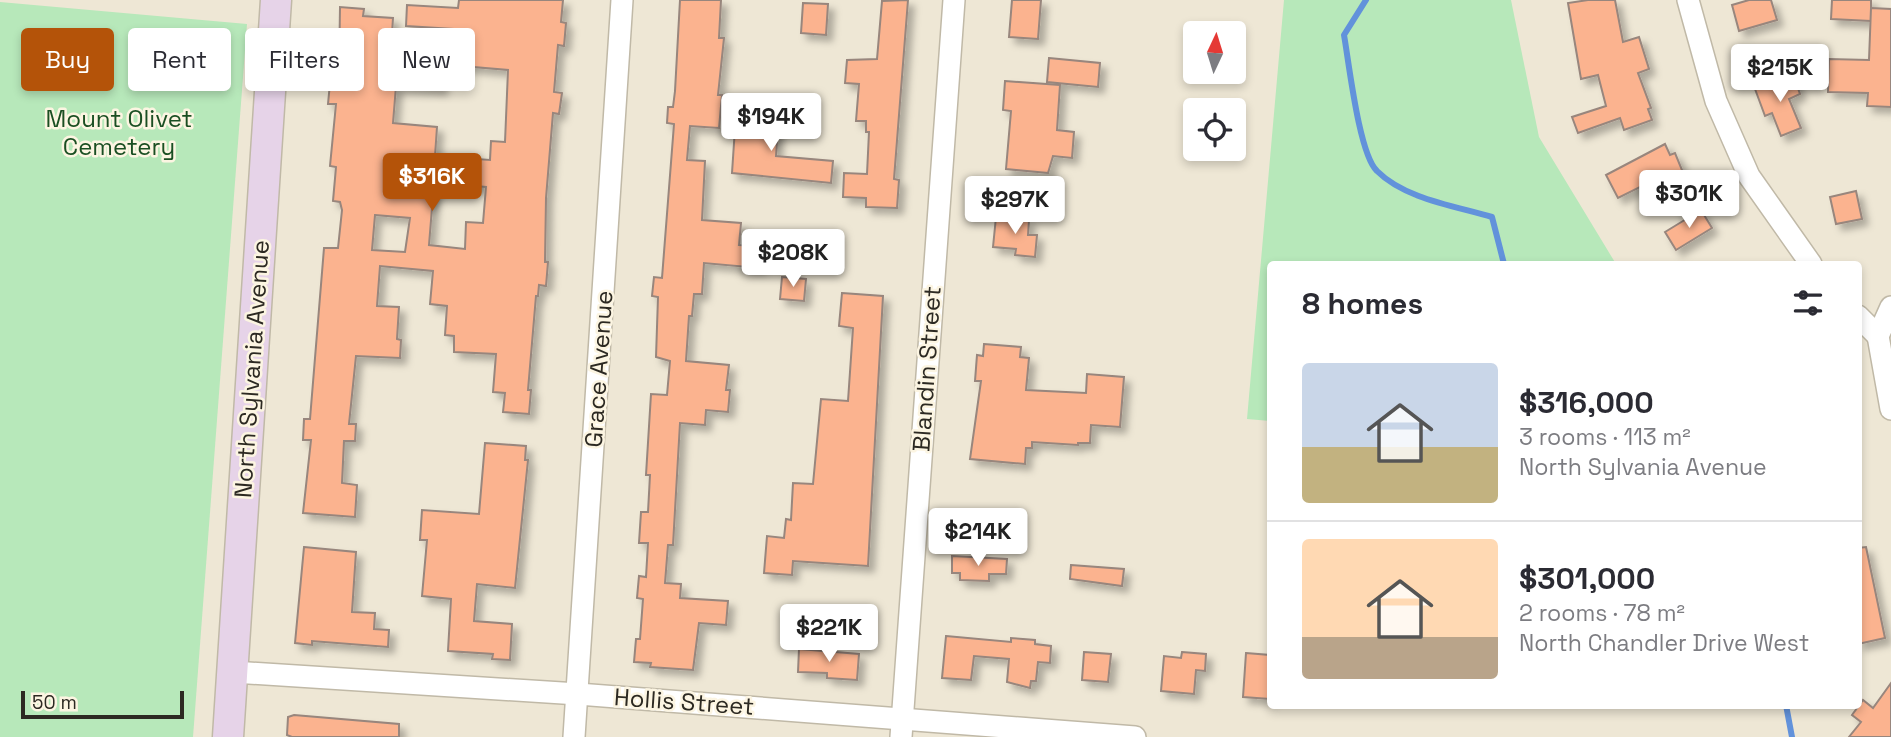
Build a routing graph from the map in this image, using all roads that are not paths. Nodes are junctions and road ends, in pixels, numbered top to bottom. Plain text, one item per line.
1 (276, 0) edge
2 (622, 0) edge
3 (954, 0) edge
4 (1688, 0) edge
5 (1809, 261) edge
6 (1891, 307) edge
7 (1862, 320) edge
8 (1878, 337) junction
9 (1891, 409) edge
10 (233, 672) junction
11 (578, 694) junction
12 (901, 728) edge
13 (228, 737) edge
14 (574, 737) edge
15 (1135, 737) edge

1 - 10 main road, North Sylvania Avenue
2 - 11 street, Grace Avenue
3 - 12 street, Blandin Street
4 - 5 street
6 - 8 street
7 - 8 street
8 - 9 street
10 - 11 street, Hollis Street
10 - 13 main road, North Sylvania Avenue
11 - 12 street, Hollis Street
11 - 14 street, Grace Avenue
12 - 15 street, Hollis Street

